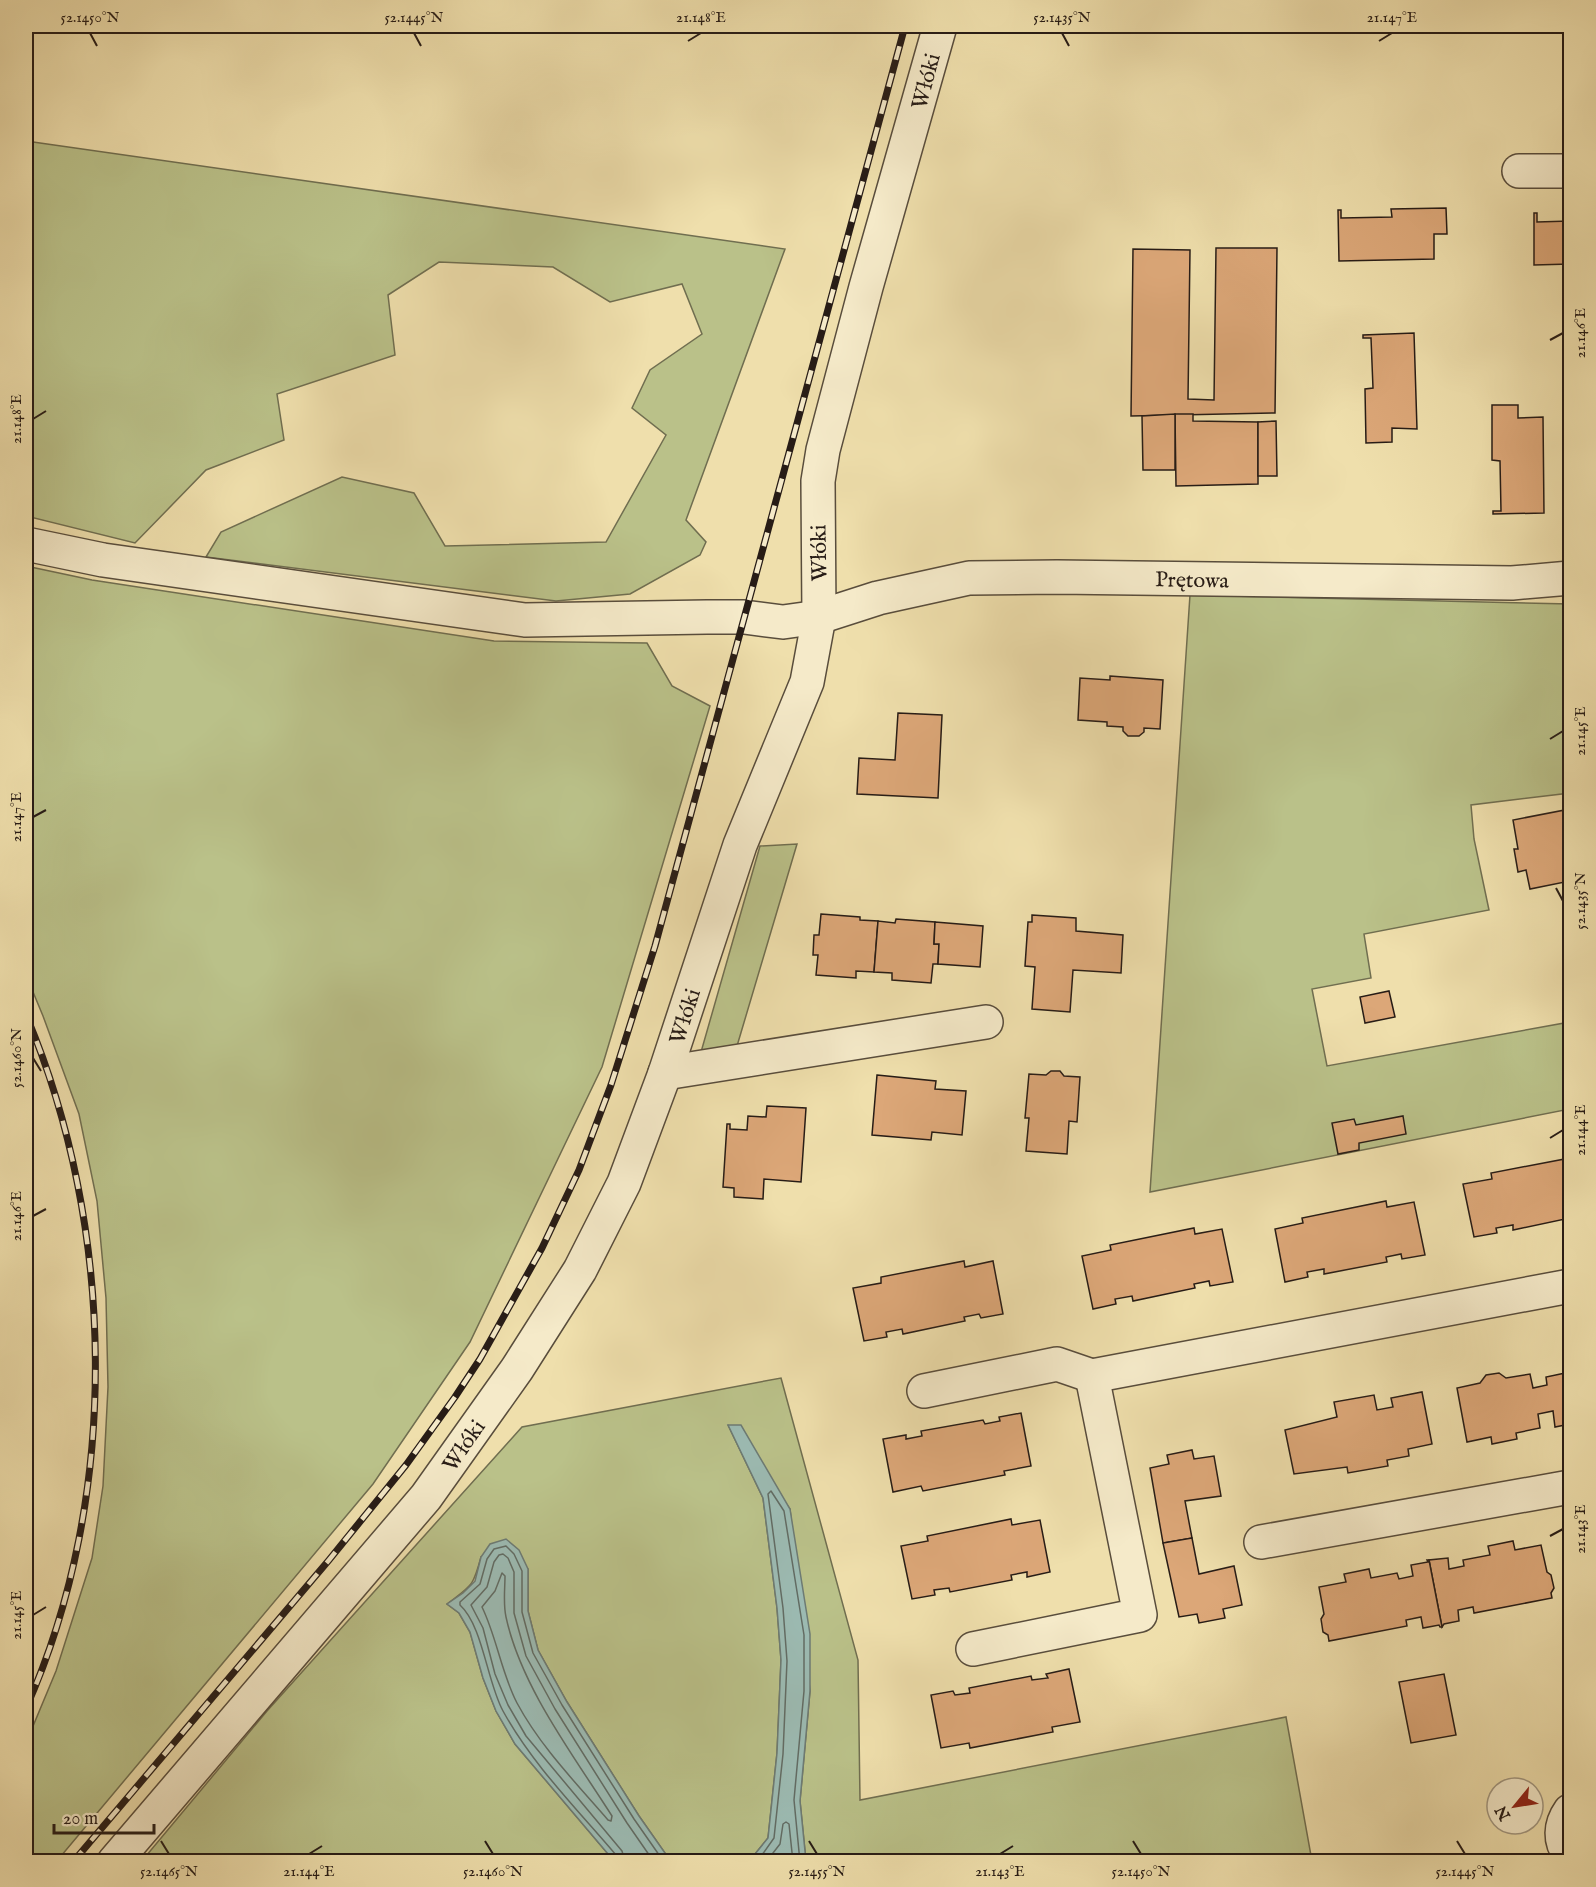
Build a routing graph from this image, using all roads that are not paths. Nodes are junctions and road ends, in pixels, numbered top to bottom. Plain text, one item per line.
1 (940, 26) edge
2 (1519, 171) dead end
3 (1570, 171) edge
4 (26, 544) edge
5 (1570, 578) edge
6 (819, 617) junction
7 (986, 1022) dead end
8 (665, 1073) junction
9 (1570, 1286) edge
10 (1092, 1376) junction
11 (924, 1391) dead end
12 (1570, 1487) edge
13 (1261, 1542) dead end
14 (973, 1649) dead end
15 (1570, 1811) edge
16 (1563, 1855) edge
17 (114, 1862) edge

1 - 6 street, Włóki
2 - 3 street
4 - 6 street, Prętowa
5 - 6 street, Prętowa
6 - 8 street, Włóki
7 - 8 street
8 - 17 street, Włóki
9 - 10 street
10 - 11 street
10 - 14 street
12 - 13 street
15 - 16 street

